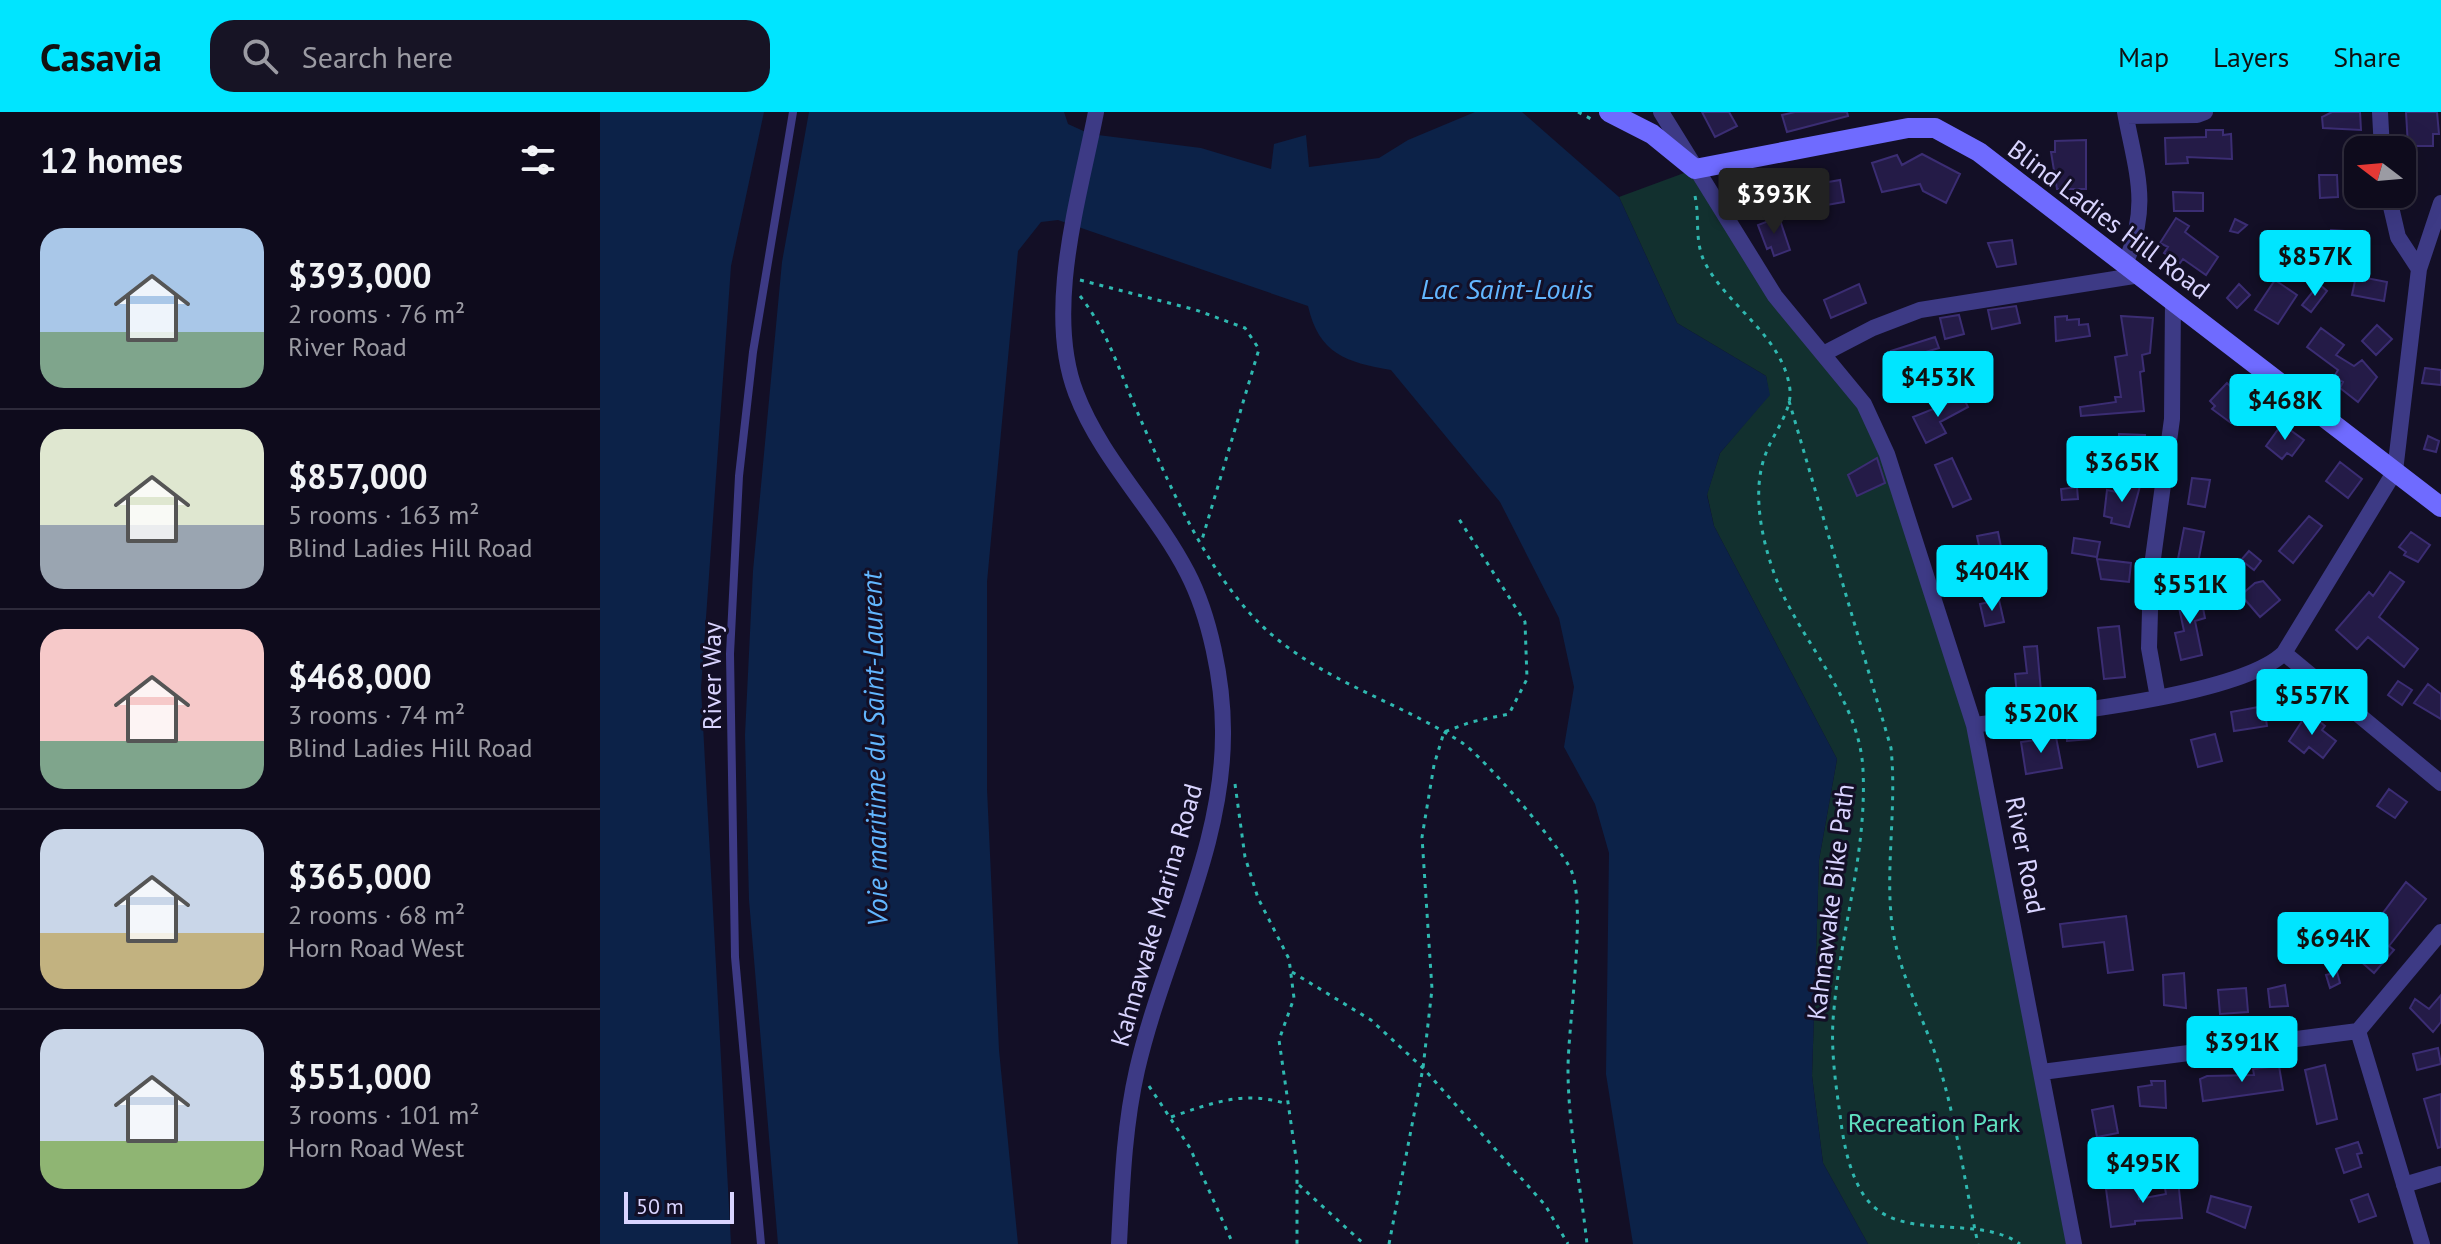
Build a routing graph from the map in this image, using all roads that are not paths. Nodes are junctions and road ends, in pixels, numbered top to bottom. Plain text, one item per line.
1 (793, 112) edge
2 (1096, 112) edge
3 (1609, 112) edge
4 (1661, 112) edge
5 (2205, 112) edge
6 (2380, 112) edge
7 (2125, 114) edge
8 (1934, 120) edge
9 (2381, 136) edge
10 (1695, 169) junction
11 (2441, 203) edge
12 (2391, 208) edge
13 (2419, 269) junction
14 (2133, 270) junction
15 (2173, 300) junction
16 (1823, 354) junction
17 (2395, 471) junction
18 (2441, 507) edge
19 (2284, 653) junction
20 (2158, 698) junction
21 (1974, 725) junction
22 (2441, 783) edge
23 (2441, 932) edge
24 (2358, 1031) junction
25 (2042, 1072) junction
26 (2441, 1174) edge
27 (2404, 1185) junction
28 (761, 1244) edge
29 (1119, 1244) edge
30 (2074, 1244) edge
31 (2422, 1244) edge

1 - 28 lane, River Way
2 - 29 street, Kahnawake Marina Road
3 - 10 street, River Road
4 - 10 street
5 - 7 street
6 - 9 street
7 - 14 street
8 - 10 street, Blind Ladies Hill Road
8 - 14 street, Blind Ladies Hill Road
10 - 16 street, River Road
11 - 13 street
12 - 13 street
13 - 17 street
14 - 15 street, Blind Ladies Hill Road
14 - 16 street
15 - 17 street, Blind Ladies Hill Road
15 - 20 street
16 - 21 street, River Road
17 - 18 street, Blind Ladies Hill Road
17 - 19 street
19 - 20 street
19 - 22 street
20 - 21 street
21 - 25 street, River Road
23 - 24 street
24 - 25 street
24 - 27 street
25 - 30 street, River Road
26 - 27 street
27 - 31 street

